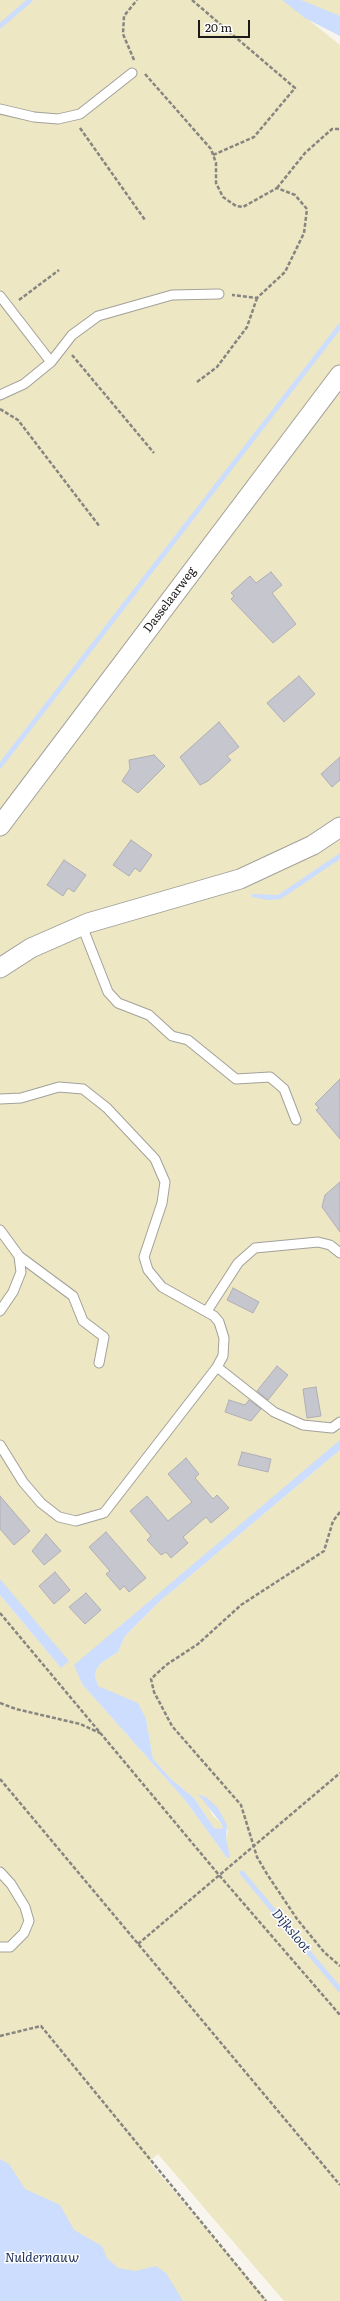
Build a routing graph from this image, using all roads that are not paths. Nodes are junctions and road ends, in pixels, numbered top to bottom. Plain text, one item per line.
1 (135, 69) road end
2 (0, 109) edge
3 (219, 294) road end
4 (0, 296) edge
5 (51, 362) junction
6 (340, 375) edge
7 (0, 395) edge
8 (0, 826) edge
9 (340, 826) edge
10 (82, 926) junction
11 (0, 968) edge
12 (0, 1099) edge
13 (296, 1120) dead end
14 (0, 1230) edge
15 (340, 1253) edge
16 (19, 1256) junction
17 (0, 1311) edge
18 (207, 1311) junction
19 (100, 1363) dead end
20 (218, 1367) junction
21 (340, 1422) edge
22 (0, 1444) edge
23 (0, 1872) edge
24 (0, 1947) edge

1 - 2 lane
3 - 5 lane
4 - 5 lane
5 - 7 lane
6 - 8 street, Dasselaarweg
9 - 10 street
10 - 11 street
10 - 13 lane
12 - 18 lane
14 - 16 lane
15 - 18 lane
16 - 17 lane
16 - 19 lane
18 - 20 lane
20 - 21 lane
20 - 22 lane
23 - 24 lane

